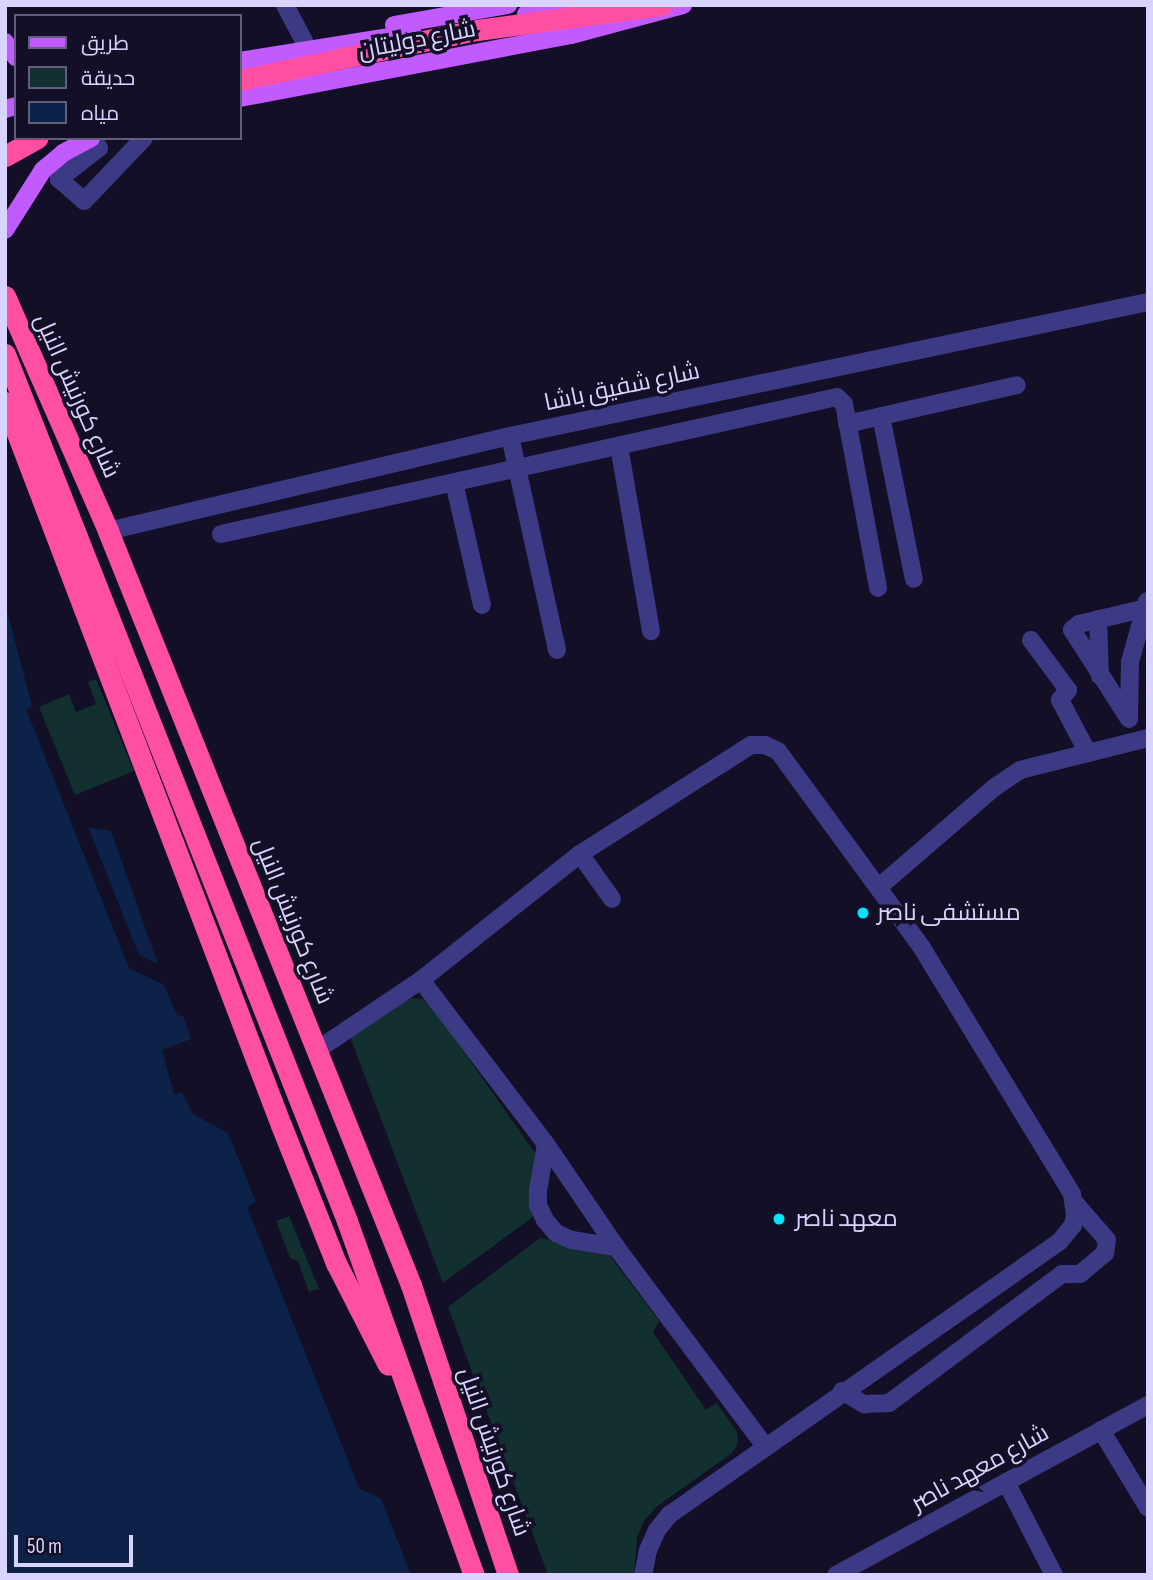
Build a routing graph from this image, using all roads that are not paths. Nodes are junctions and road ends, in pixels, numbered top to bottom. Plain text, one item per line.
1 (285, 5) edge
2 (508, 5) edge
3 (575, 5) edge
4 (662, 5) edge
5 (683, 5) edge
6 (304, 41) junction
7 (242, 53) edge
8 (242, 61) edge
9 (242, 80) edge
10 (242, 98) edge
11 (33, 140) edge
12 (88, 140) edge
13 (93, 140) edge
14 (142, 140) edge
15 (5, 156) edge
16 (5, 230) edge
17 (5, 296) edge
18 (1148, 302) edge
19 (5, 354) edge
20 (1017, 386) dead end
21 (5, 402) edge
22 (881, 416) junction
23 (847, 424) junction
24 (510, 436) junction
25 (620, 446) junction
26 (517, 469) junction
27 (454, 482) junction
28 (108, 531) junction
29 (221, 534) dead end
30 (914, 579) dead end
31 (878, 588) dead end
32 (1145, 604) edge
33 (482, 605) dead end
34 (1098, 619) junction
35 (651, 631) dead end
36 (1031, 640) dead end
37 (1099, 649) junction
38 (557, 650) dead end
39 (1138, 651) edge
40 (1100, 676) junction
41 (1129, 719) junction
42 (1140, 740) edge
43 (1088, 753) junction
44 (580, 855) junction
45 (879, 887) junction
46 (612, 899) dead end
47 (421, 980) junction
48 (317, 1050) junction
49 (546, 1144) junction
50 (1075, 1203) junction
51 (382, 1211) junction
52 (347, 1221) junction
53 (616, 1247) junction
54 (411, 1285) junction
55 (375, 1297) junction
56 (842, 1391) junction
57 (1148, 1405) edge
58 (415, 1412) junction
59 (1101, 1430) junction
60 (764, 1445) junction
61 (1006, 1482) junction
62 (1148, 1508) edge
63 (474, 1575) edge
64 (508, 1575) edge
65 (643, 1575) edge
66 (836, 1575) edge
67 (1054, 1575) edge

1 - 6 street
2 - 6 main road, شارع دوليتان
3 - 8 main road
4 - 9 highway
5 - 10 main road, شارع دوليتان
6 - 7 main road, شارع دوليتان
11 - 15 highway
12 - 16 main road
13 - 14 street
17 - 28 highway, شارع كورنيش النيل
18 - 24 street, شارع شفيق باشا
19 - 52 highway, شارع كورنيش النيل
20 - 22 street
21 - 58 highway
22 - 23 street
22 - 30 street
23 - 25 street
23 - 31 street
24 - 26 street
24 - 28 street, شارع شفيق باشا
25 - 26 street
25 - 35 street
26 - 27 street
26 - 38 street
27 - 29 street
27 - 33 street
28 - 48 highway, شارع كورنيش النيل
32 - 34 street
32 - 39 street
34 - 37 street
34 - 40 street
36 - 43 street
37 - 39 street
37 - 40 street
39 - 41 street
40 - 41 street
41 - 42 street
42 - 43 street
43 - 45 street
44 - 45 street
44 - 46 street
44 - 47 street
45 - 50 street
47 - 48 street
47 - 49 street
48 - 51 highway, شارع كورنيش النيل
49 - 53 street
49 - 53 street
50 - 56 street
50 - 56 street
51 - 52 highway
51 - 54 highway, شارع كورنيش النيل
52 - 55 highway, شارع كورنيش النيل
53 - 60 street
54 - 55 highway
54 - 64 highway, شارع كورنيش النيل
55 - 58 highway, شارع كورنيش النيل
56 - 60 street
57 - 59 street, شارع معهد ناصر
58 - 63 highway, شارع كورنيش النيل
59 - 61 street, شارع معهد ناصر
59 - 62 street
60 - 65 street
61 - 66 street, شارع معهد ناصر
61 - 67 street

